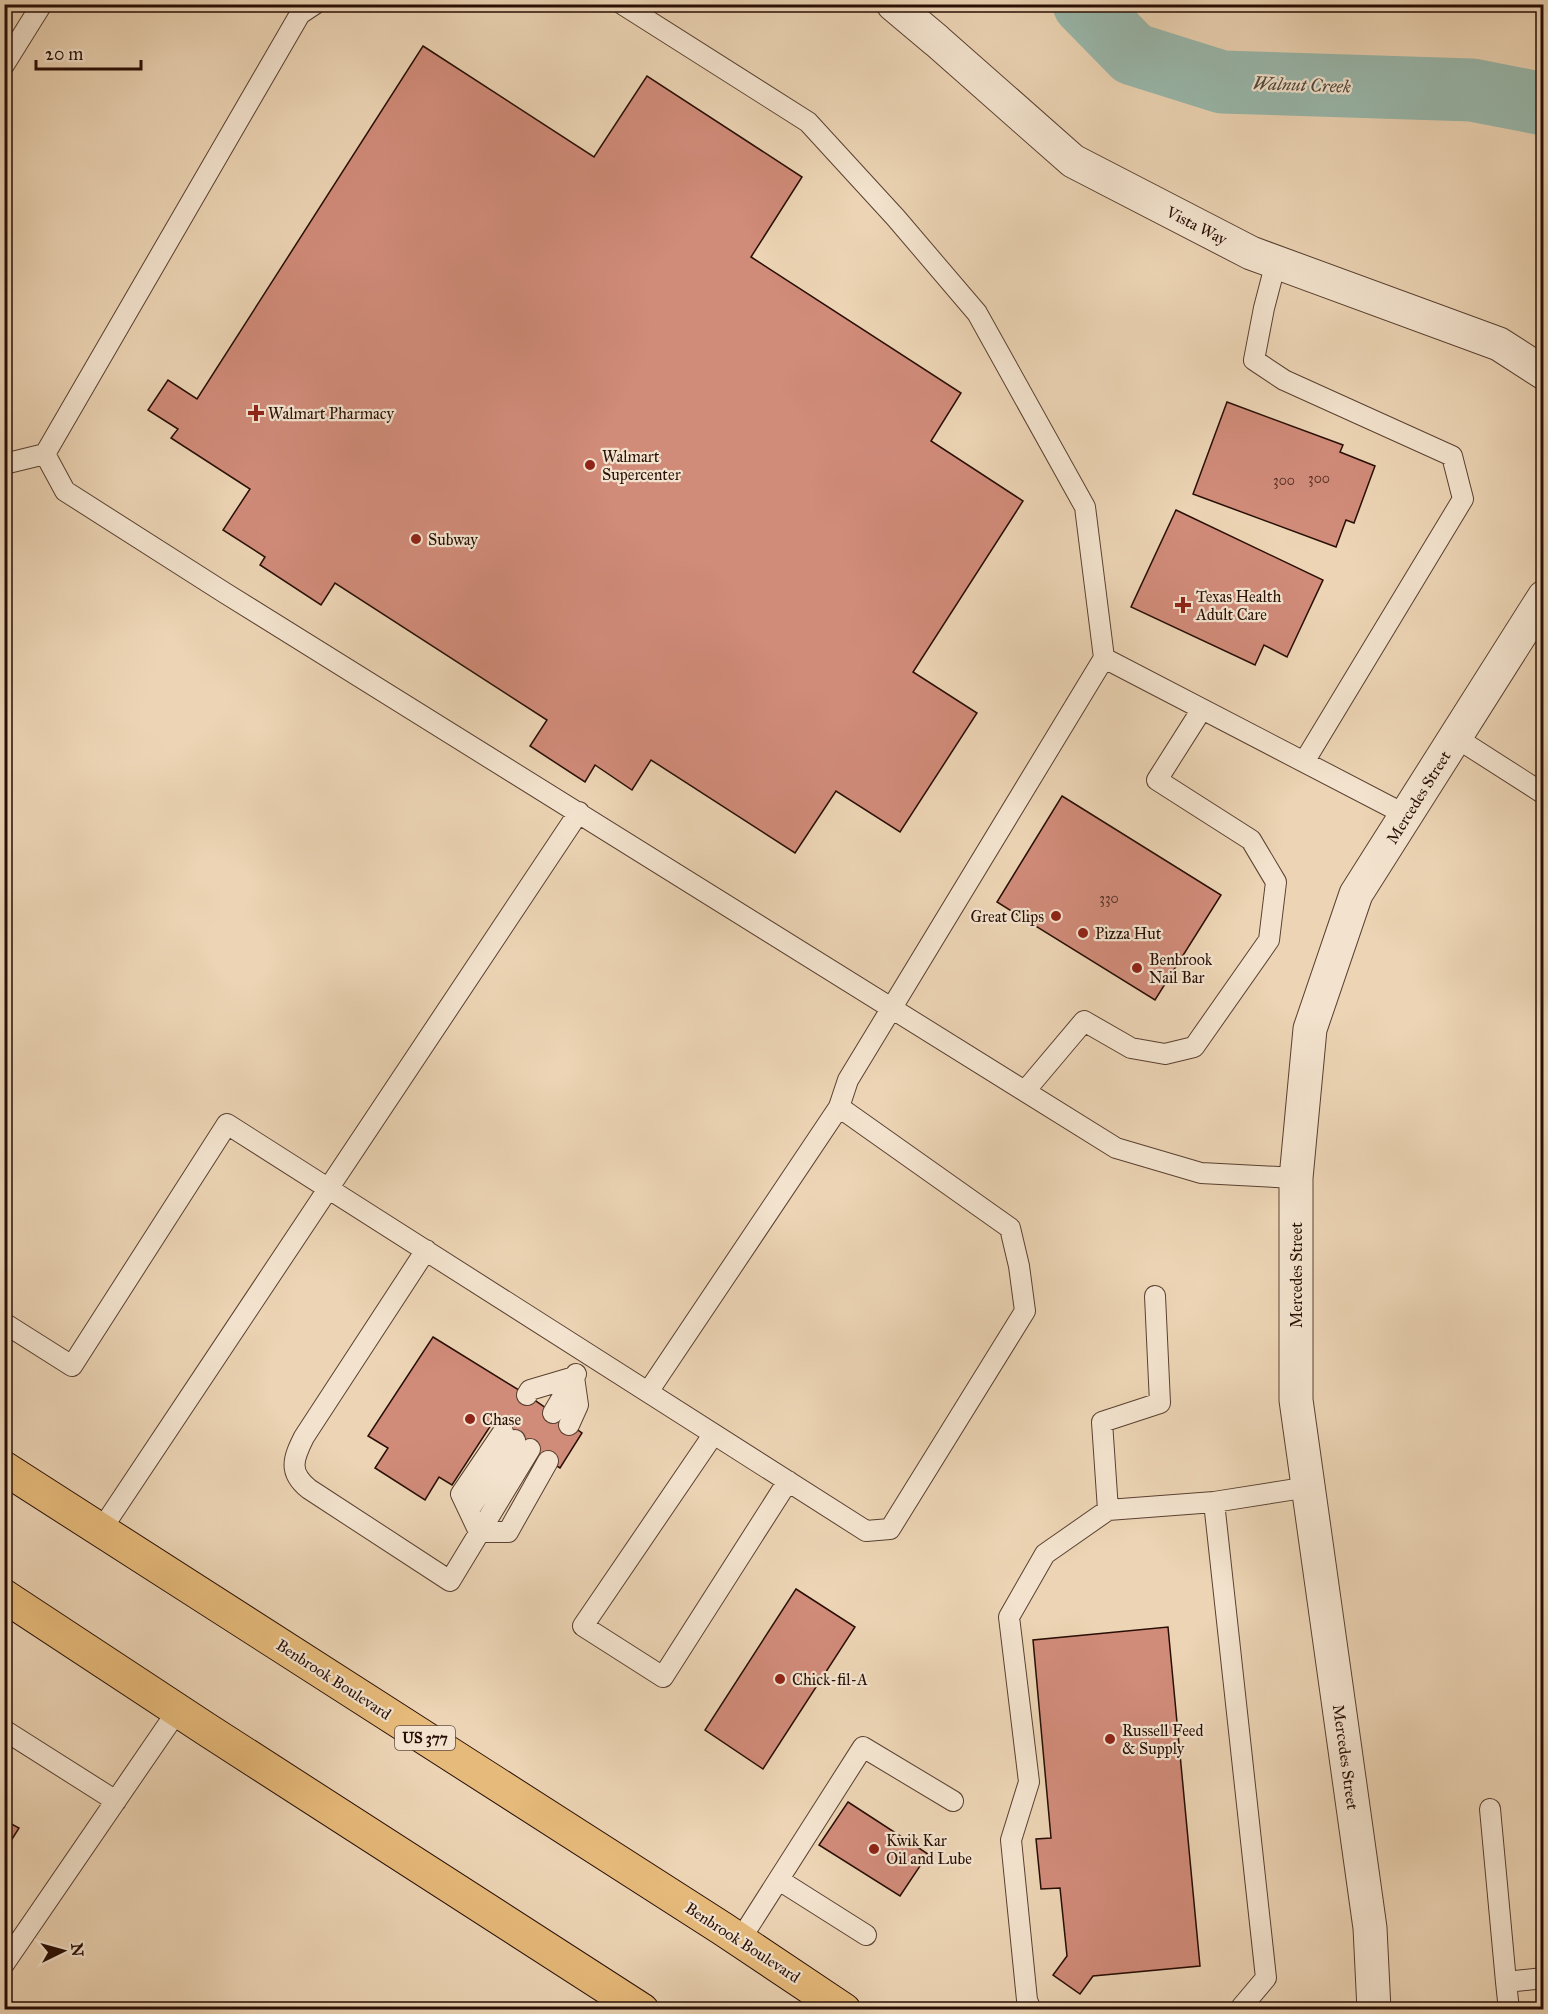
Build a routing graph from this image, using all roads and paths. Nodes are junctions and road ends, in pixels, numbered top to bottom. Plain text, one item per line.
1 (42, 4) edge
2 (315, 4) edge
3 (622, 4) edge
4 (893, 4) edge
5 (4, 65) edge
6 (1276, 262) junction
7 (1544, 373) edge
8 (45, 454) junction
9 (4, 464) edge
10 (1544, 597) edge
11 (1104, 658) junction
12 (1202, 709) junction
13 (1455, 737) junction
14 (1304, 762) junction
15 (1543, 791) edge
16 (579, 812) junction
17 (1406, 815) junction
18 (892, 1008) junction
19 (1025, 1091) junction
20 (839, 1107) junction
21 (1296, 1178) junction
22 (328, 1187) junction
23 (426, 1250) junction
24 (1155, 1296) dead end
25 (4, 1323) edge
26 (588, 1353) junction
27 (574, 1377) junction
28 (648, 1392) junction
29 (569, 1425) dead end
30 (713, 1435) junction
31 (548, 1461) dead end
32 (4, 1468) edge
33 (788, 1481) junction
34 (1308, 1487) junction
35 (1214, 1502) junction
36 (1108, 1510) junction
37 (101, 1530) junction
38 (479, 1532) junction
39 (4, 1596) edge
40 (178, 1710) junction
41 (4, 1731) edge
42 (116, 1801) junction
43 (953, 1801) dead end
44 (1490, 1809) dead end
45 (779, 1880) junction
46 (866, 1935) dead end
47 (740, 1940) junction
48 (4, 1964) edge
49 (1544, 1978) edge
50 (1506, 1982) junction
51 (642, 2010) edge
52 (844, 2010) edge
53 (1031, 2010) edge
54 (1239, 2010) edge
55 (1374, 2010) edge
56 (1509, 2010) edge

1 - 5 lane
2 - 8 lane
3 - 11 lane
4 - 6 street, Vista Way
6 - 7 street, Vista Way
6 - 14 lane
8 - 9 lane
8 - 16 lane
10 - 13 street, Mercedes Street
11 - 12 lane
11 - 18 lane
12 - 14 lane
12 - 19 lane
13 - 15 lane
13 - 17 street, Mercedes Street
14 - 17 lane
16 - 18 lane
16 - 22 lane
17 - 21 street, Mercedes Street
18 - 19 lane
18 - 20 lane
19 - 21 lane
20 - 28 lane
20 - 33 lane
21 - 34 street, Mercedes Street
22 - 23 lane
22 - 25 lane
22 - 37 lane
23 - 26 lane
23 - 38 lane
24 - 36 lane
26 - 27 lane
26 - 28 lane
27 - 27 lane
27 - 29 lane
28 - 30 lane
30 - 33 lane
30 - 33 lane
31 - 38 lane
32 - 37 highway, Benbrook Boulevard / US 377
34 - 35 lane
34 - 55 street, Mercedes Street
35 - 36 lane
35 - 54 lane
36 - 53 lane
37 - 47 highway, Benbrook Boulevard / US 377
38 - 38 lane
39 - 40 highway
40 - 42 lane
40 - 51 highway
41 - 42 lane
42 - 48 lane
43 - 45 lane
44 - 50 lane
45 - 46 lane
45 - 47 lane
47 - 52 highway, Benbrook Boulevard / US 377
49 - 50 lane
50 - 56 lane

